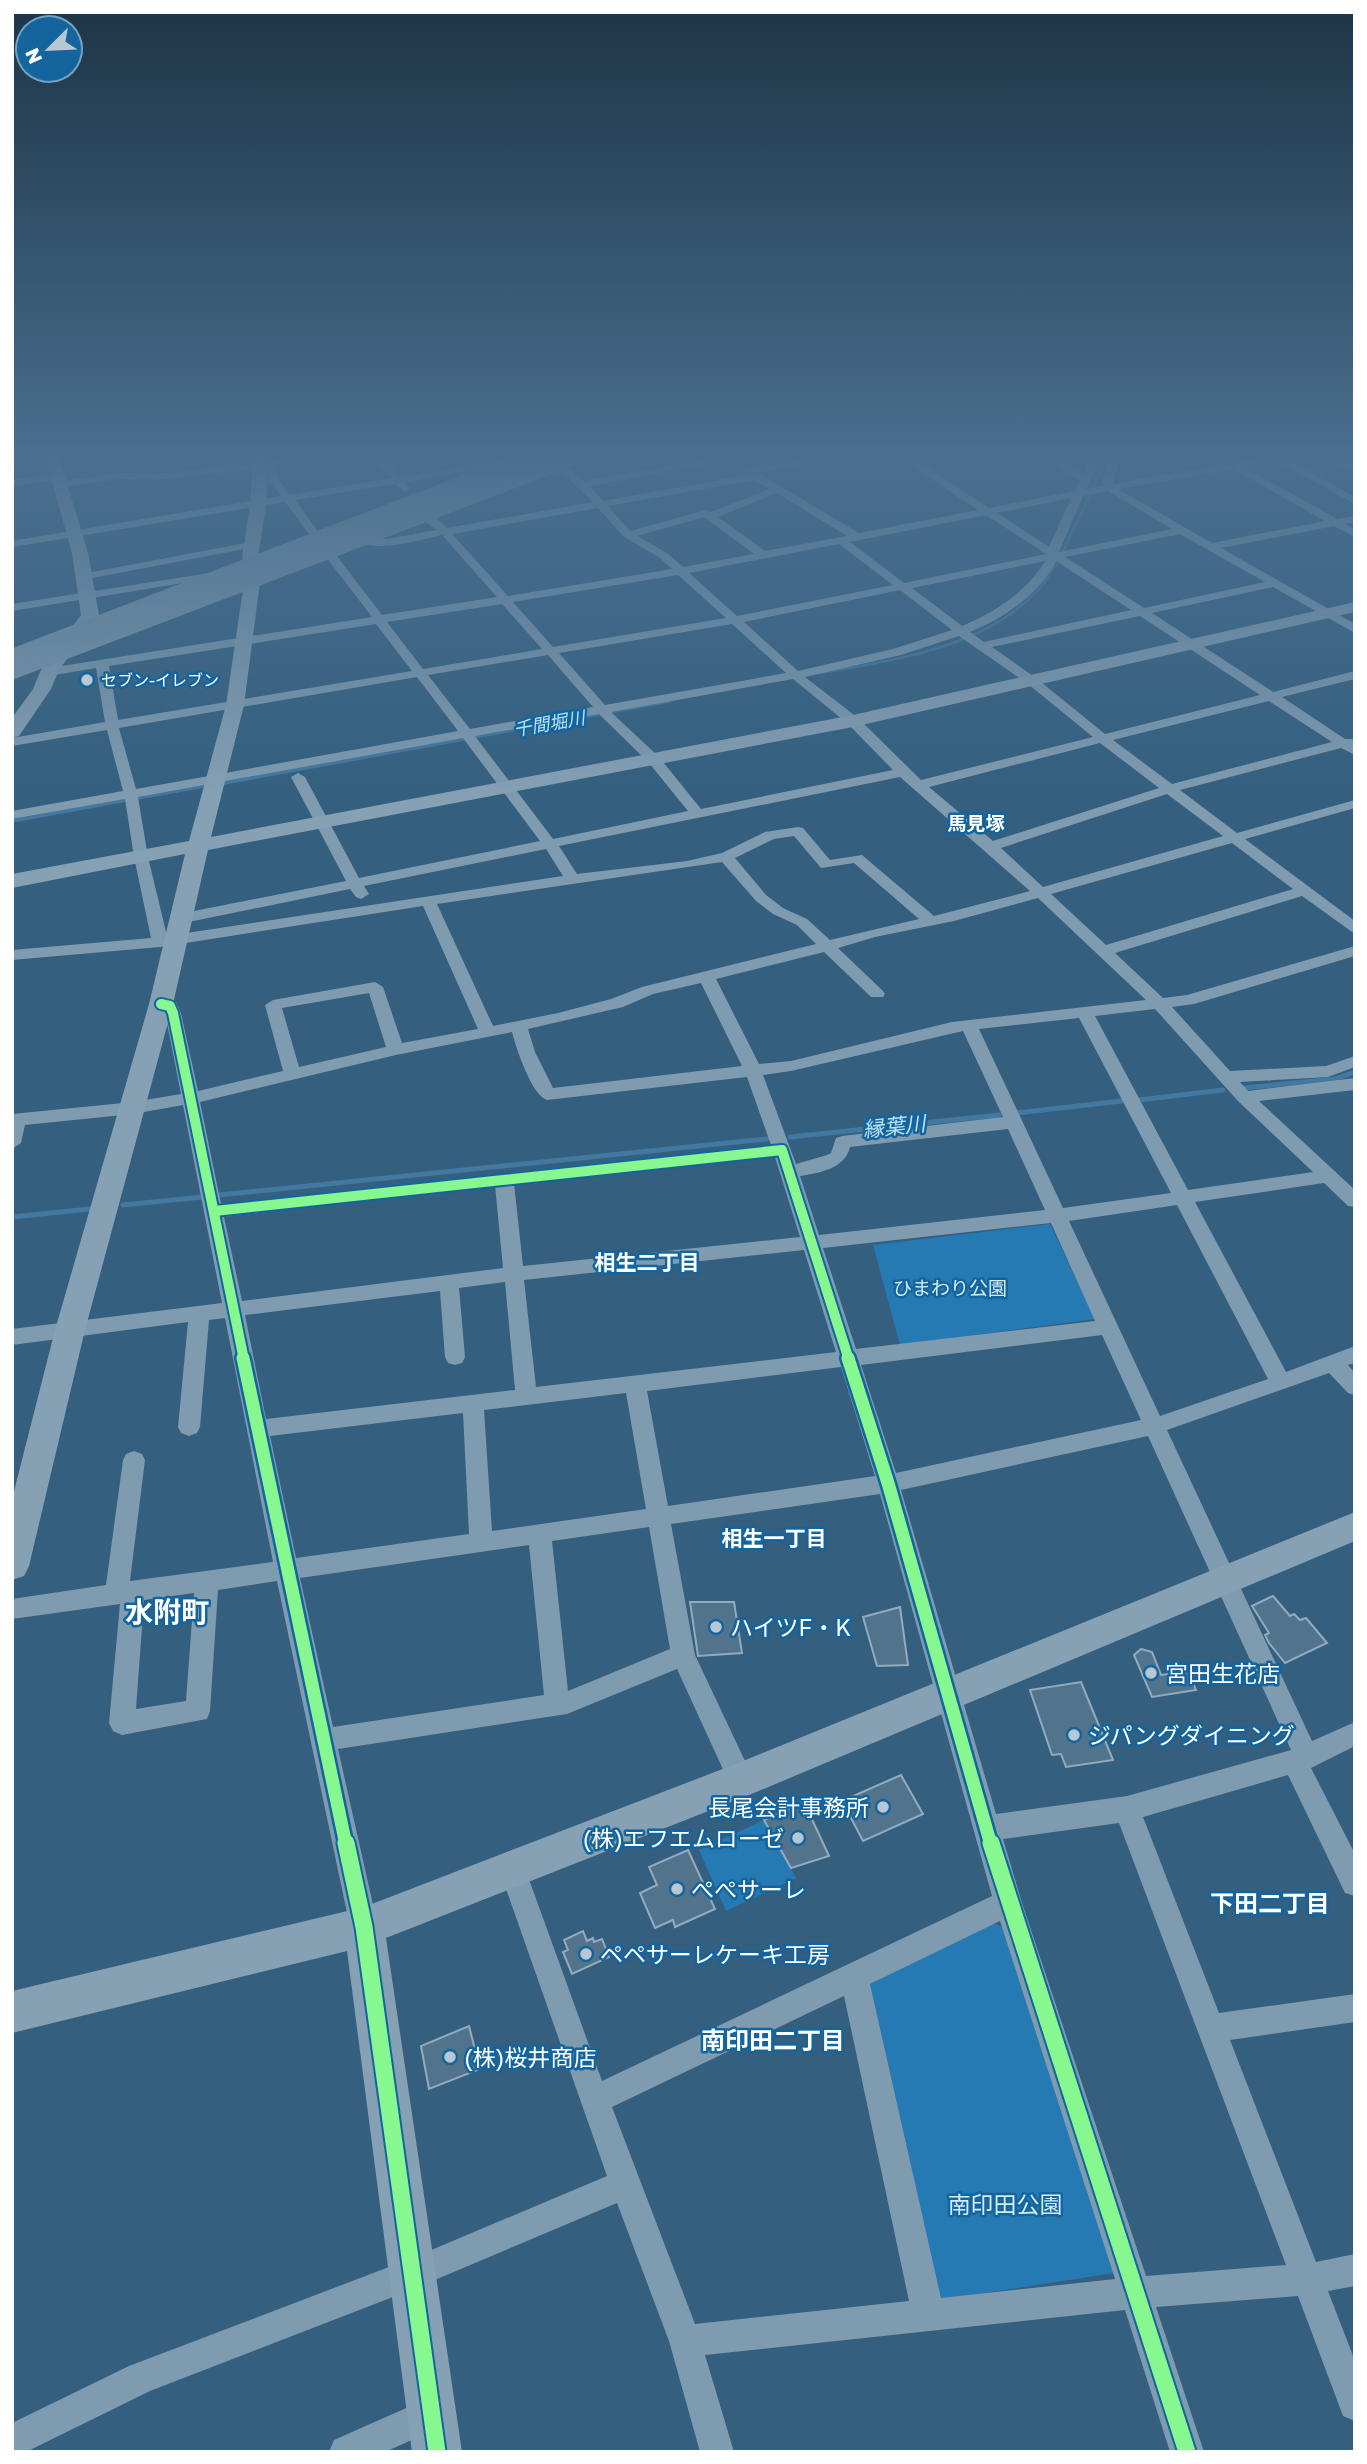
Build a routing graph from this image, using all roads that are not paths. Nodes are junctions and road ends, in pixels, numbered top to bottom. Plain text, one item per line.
1 (85, 568) edge
2 (198, 568) edge
3 (244, 568) edge
4 (245, 568) edge
5 (245, 568) edge
6 (253, 568) edge
7 (341, 568) edge
8 (477, 568) edge
9 (678, 568) edge
10 (698, 568) edge
11 (878, 568) edge
12 (989, 568) edge
13 (1046, 568) edge
14 (1073, 568) edge
15 (1251, 568) edge
16 (682, 571) junction
17 (231, 574) junction
18 (87, 576) junction
19 (1277, 583) junction
20 (901, 586) junction
21 (88, 594) junction
22 (505, 599) junction
23 (1355, 607) edge
24 (12, 608) edge
25 (1141, 611) junction
26 (1326, 613) junction
27 (380, 618) junction
28 (735, 620) junction
29 (1355, 629) edge
30 (79, 631) junction
31 (969, 637) junction
32 (244, 640) junction
33 (1190, 644) junction
34 (552, 651) junction
35 (63, 654) junction
36 (12, 658) edge
37 (102, 664) junction
38 (12, 673) edge
39 (422, 673) junction
40 (1355, 676) edge
41 (798, 678) junction
42 (45, 680) junction
43 (1032, 681) junction
44 (1274, 697) junction
45 (235, 705) junction
46 (605, 713) junction
47 (853, 721) junction
48 (112, 726) junction
49 (12, 732) edge
50 (468, 737) junction
51 (1103, 739) junction
52 (12, 742) edge
53 (1351, 745) edge
54 (654, 760) junction
55 (903, 772) junction
56 (298, 777) dead end
57 (215, 782) junction
58 (919, 785) junction
59 (508, 788) junction
60 (1169, 789) junction
61 (132, 798) junction
62 (1355, 804) edge
63 (12, 815) edge
64 (698, 815) junction
65 (321, 823) junction
66 (1233, 837) junction
67 (549, 843) junction
68 (198, 846) junction
69 (991, 846) junction
70 (141, 857) junction
71 (726, 857) junction
72 (573, 879) junction
73 (12, 881) edge
74 (356, 882) junction
75 (1304, 891) junction
76 (1039, 893) junction
77 (428, 901) junction
78 (370, 910) junction
79 (931, 922) junction
80 (1355, 929) edge
81 (171, 934) junction
82 (829, 946) junction
83 (1104, 951) junction
84 (1355, 951) edge
85 (12, 954) edge
86 (706, 976) junction
87 (877, 994) dead end
88 (1159, 1003) junction
89 (161, 1004) junction
90 (1084, 1011) junction
91 (969, 1025) junction
92 (519, 1026) junction
93 (488, 1032) junction
94 (396, 1050) junction
95 (1355, 1061) edge
96 (753, 1070) junction
97 (292, 1074) junction
98 (1226, 1077) junction
99 (1355, 1084) edge
100 (1244, 1097) junction
101 (191, 1098) junction
102 (133, 1108) junction
103 (15, 1120) edge
104 (1014, 1122) junction
105 (12, 1143) edge
106 (786, 1161) junction
107 (1328, 1176) junction
108 (503, 1178) junction
109 (1182, 1196) junction
110 (1355, 1201) edge
111 (215, 1211) junction
112 (1056, 1216) junction
113 (811, 1242) junction
114 (514, 1273) junction
115 (449, 1282) junction
116 (234, 1310) junction
117 (199, 1314) junction
118 (1109, 1327) junction
119 (70, 1330) junction
120 (12, 1337) edge
121 (1355, 1354) edge
122 (455, 1357) dead end
123 (846, 1359) junction
124 (1333, 1363) junction
125 (1281, 1383) junction
126 (635, 1385) junction
127 (1355, 1387) edge
128 (526, 1398) junction
129 (473, 1405) junction
130 (1155, 1426) junction
131 (189, 1427) dead end
132 (258, 1429) junction
133 (134, 1460) dead end
134 (888, 1483) junction
135 (659, 1517) junction
136 (1355, 1526) edge
137 (540, 1535) junction
138 (481, 1543) junction
139 (12, 1566) edge
140 (286, 1569) junction
141 (1226, 1579) junction
142 (207, 1580) junction
143 (125, 1591) junction
144 (12, 1609) edge
145 (684, 1655) junction
146 (948, 1695) junction
147 (557, 1704) junction
148 (1355, 1734) edge
149 (322, 1740) junction
150 (1301, 1759) junction
151 (741, 1780) junction
152 (1127, 1809) junction
153 (986, 1828) junction
154 (512, 1869) junction
155 (1355, 1883) edge
156 (1008, 1903) junction
157 (364, 1927) junction
158 (854, 1977) junction
159 (1355, 2008) edge
160 (12, 2012) edge
161 (1212, 2028) junction
162 (594, 2100) junction
163 (626, 2183) junction
164 (1355, 2270) edge
165 (411, 2274) junction
166 (1308, 2279) junction
167 (1135, 2293) junction
168 (929, 2317) junction
169 (685, 2341) junction
170 (1355, 2404) edge
171 (434, 2433) edge
172 (12, 2441) edge
173 (1184, 2451) edge
174 (346, 2452) edge
175 (717, 2452) edge

1 - 18 street
2 - 18 street
3 - 17 highway
4 - 36 highway, bridge
5 - 35 highway
6 - 32 street
7 - 27 street
8 - 22 street
9 - 16 street
10 - 16 street
11 - 20 street
12 - 20 street
13 - 31 street
14 - 25 street
15 - 19 street
16 - 22 street
16 - 28 street
17 - 21 street
17 - 30 highway
18 - 21 street
19 - 25 street
19 - 26 street
20 - 28 street
20 - 31 street
21 - 24 street
21 - 30 street
22 - 27 street
22 - 34 street
23 - 26 street
25 - 31 street
25 - 33 street
26 - 29 street
26 - 33 street
27 - 32 street
27 - 39 street
28 - 34 street
28 - 41 street
30 - 35 street
30 - 36 highway
31 - 41 street
31 - 43 street
32 - 37 street
32 - 45 street
33 - 43 street
33 - 44 street
34 - 39 street
34 - 46 street
35 - 38 highway
35 - 42 street
37 - 42 street
37 - 48 street
38 - 42 highway
39 - 45 street
39 - 50 street
40 - 44 street
41 - 46 street
41 - 47 street
42 - 49 street
43 - 47 street
43 - 51 street
44 - 51 street
44 - 53 street
45 - 48 street
45 - 57 street
46 - 50 street
46 - 54 street
47 - 54 street
47 - 55 street
48 - 52 street
48 - 61 street
50 - 57 street
50 - 59 street
51 - 58 street
51 - 60 street
53 - 60 street
54 - 59 street
54 - 64 street
55 - 58 street
55 - 64 street
56 - 65 street
57 - 61 street
57 - 68 street
58 - 69 street
59 - 65 street
59 - 67 street
60 - 66 street
60 - 69 street
61 - 63 street
61 - 70 street
62 - 66 street
64 - 67 street
65 - 68 street
65 - 74 street
66 - 75 street
66 - 76 street
67 - 72 street
67 - 74 street
68 - 70 street
68 - 81 street
69 - 76 street
70 - 73 street
70 - 81 street
71 - 72 street
71 - 79 street
71 - 82 street
72 - 77 street
74 - 78 street
74 - 81 street
75 - 80 street
75 - 83 street
76 - 79 street
76 - 83 street
77 - 78 street
77 - 93 street
78 - 81 street
79 - 82 street
81 - 85 street
81 - 89 street
82 - 86 street
82 - 87 street
83 - 88 street
84 - 88 street
86 - 92 street
86 - 96 street
88 - 90 street
88 - 98 street
89 - 101 street
89 - 102 street
90 - 91 street
90 - 109 street
91 - 96 street
91 - 104 street
92 - 93 street
92 - 96 street
93 - 94 street
94 - 97 street
94 - 97 street
95 - 98 street
96 - 106 street
97 - 101 street
98 - 100 street
99 - 100 street
100 - 107 street
101 - 102 street
101 - 111 street
102 - 103 street
102 - 119 street
103 - 105 street
104 - 106 street
104 - 112 street
106 - 108 street
106 - 113 street
107 - 109 street
107 - 110 street
108 - 111 street
108 - 114 street
109 - 112 street
109 - 125 street
111 - 116 street
112 - 113 street
112 - 118 street
113 - 114 street
113 - 123 street
114 - 115 street
114 - 128 street
115 - 116 street
115 - 122 street
116 - 117 street
116 - 132 street
117 - 119 street
117 - 131 street
118 - 123 street
118 - 130 street
119 - 120 street
119 - 139 street
121 - 124 street
123 - 126 street
123 - 134 street
124 - 125 street
124 - 127 street
125 - 130 street
126 - 128 street
126 - 135 street
128 - 129 street
129 - 132 street
129 - 138 street
130 - 134 street
130 - 141 street
132 - 140 street
133 - 143 street
134 - 135 street
134 - 146 street
135 - 137 street
135 - 145 street
136 - 141 street
137 - 138 street
137 - 147 street
138 - 140 street
140 - 142 street
140 - 149 street
141 - 146 street
141 - 150 street
142 - 143 street
142 - 143 street
143 - 144 street
145 - 147 street
145 - 151 street
146 - 151 street
146 - 153 street
147 - 149 street
148 - 150 street
149 - 157 street
150 - 152 street
150 - 155 street
151 - 154 street
152 - 153 street
152 - 161 street
153 - 156 street
154 - 157 street
154 - 162 street
156 - 158 street
156 - 167 street
157 - 160 street
157 - 165 street
158 - 162 street
158 - 168 street
159 - 161 street
161 - 166 street
162 - 163 street
163 - 165 street
163 - 169 street
164 - 166 street
165 - 171 street
165 - 172 street
166 - 167 street
166 - 170 street
167 - 168 street
167 - 173 street
168 - 169 street
169 - 175 street
171 - 174 street

